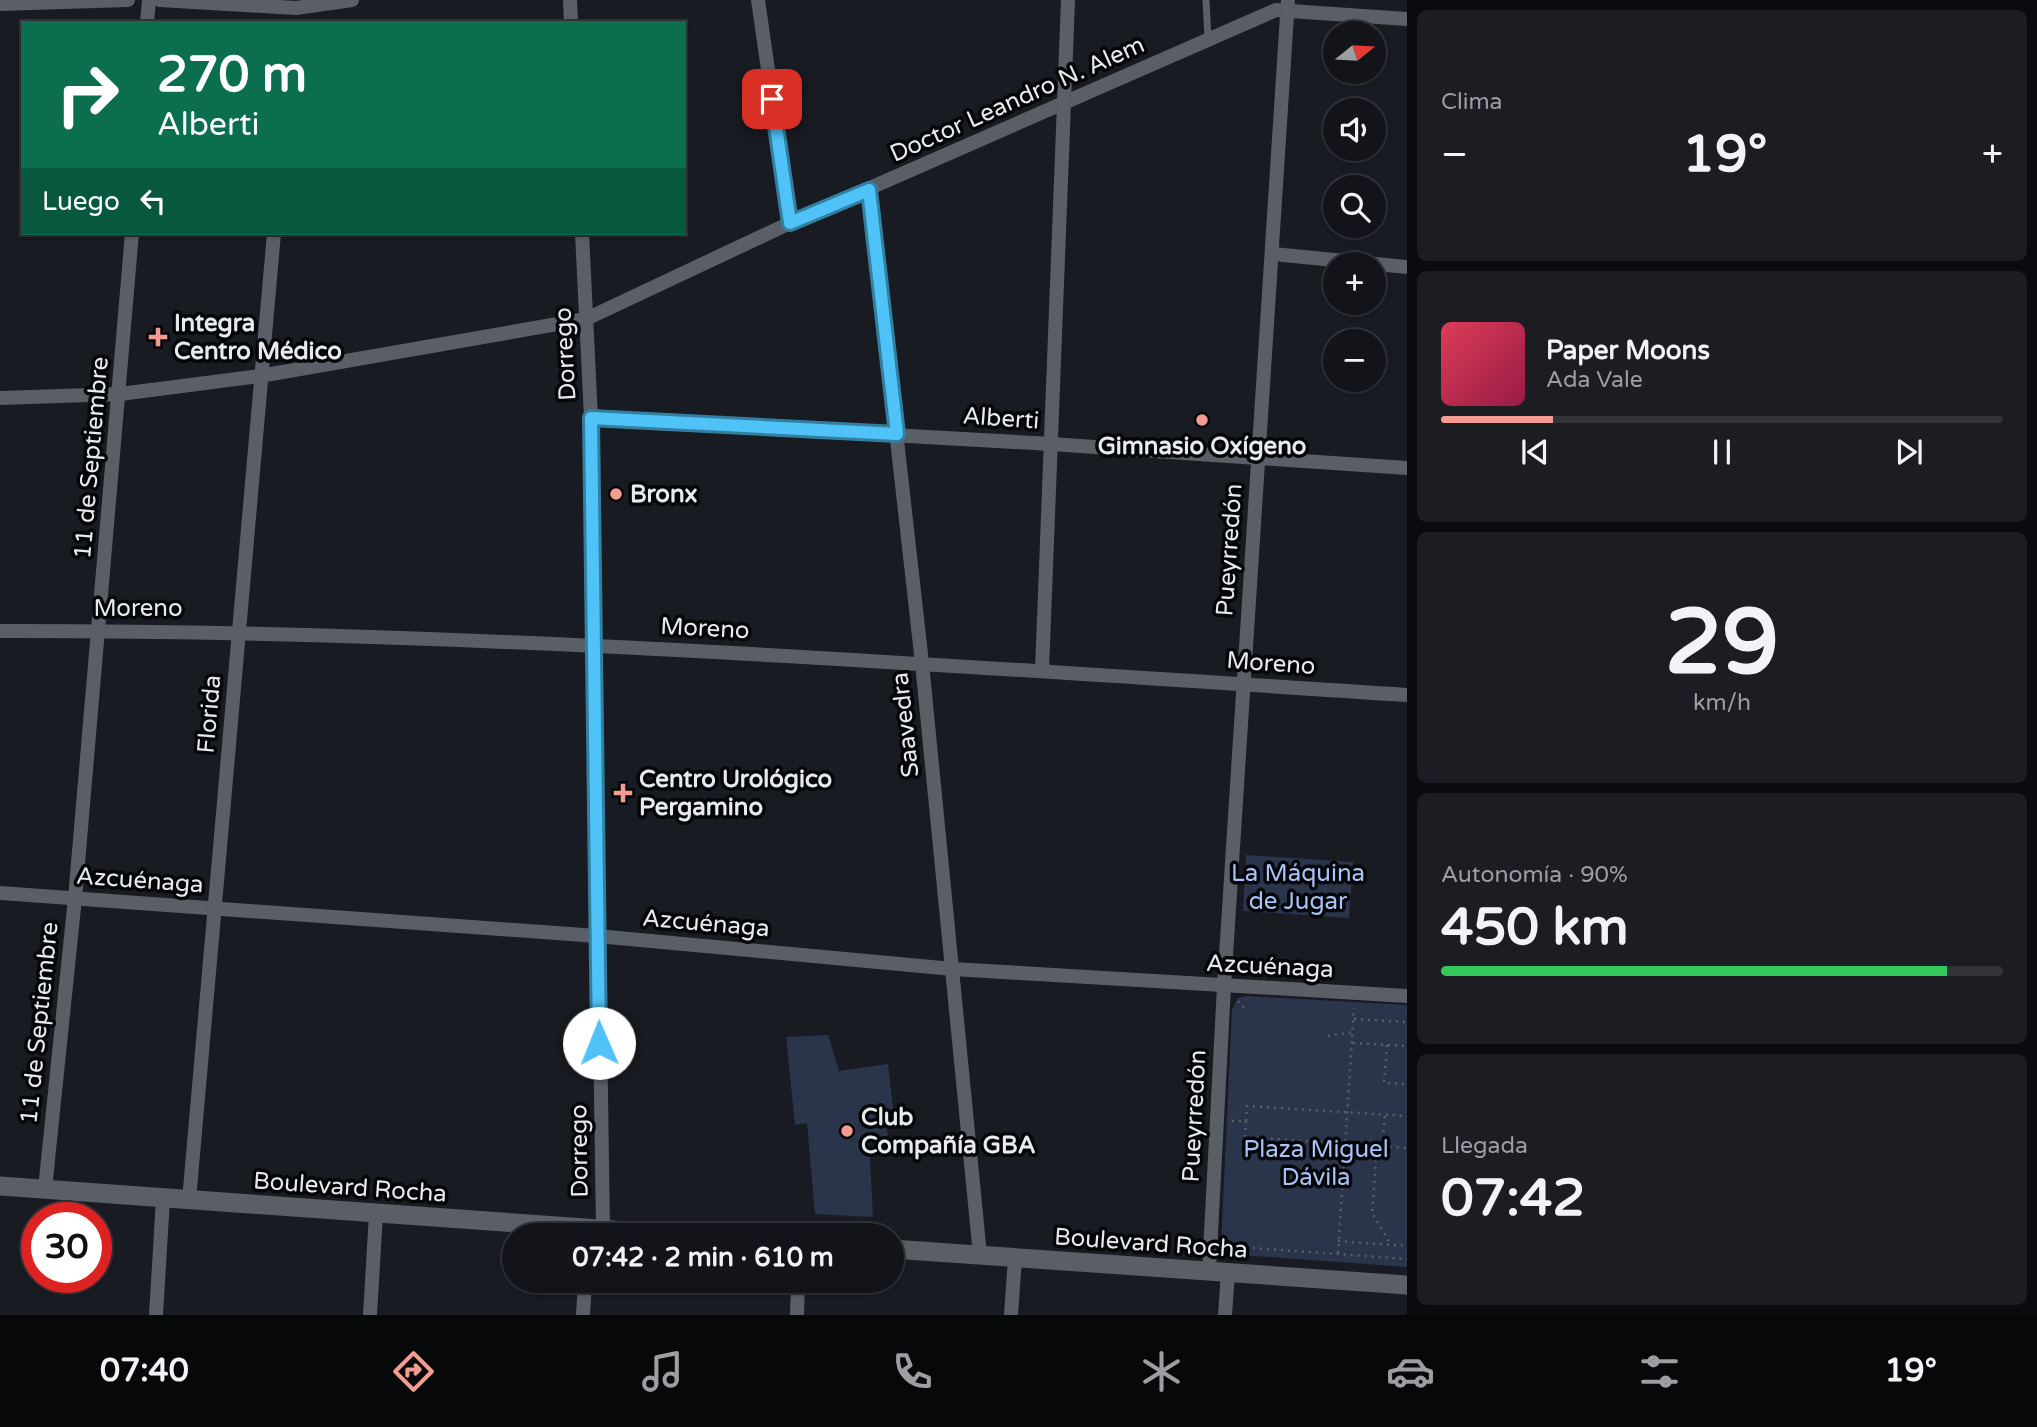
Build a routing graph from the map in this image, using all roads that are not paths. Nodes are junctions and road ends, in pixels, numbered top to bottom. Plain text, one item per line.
1 (128, 0) edge
2 (149, 0) edge
3 (160, 0) edge
4 (352, 0) edge
5 (570, 0) edge
6 (758, 0) edge
7 (1068, 0) edge
8 (1206, 0) edge
9 (0, 4) edge
10 (1288, 5) edge
11 (295, 10) edge
12 (1407, 19) edge
13 (147, 21) edge
14 (571, 21) edge
15 (1208, 39) junction
16 (1064, 101) junction
17 (869, 190) junction
18 (790, 223) junction
19 (132, 235) edge
20 (274, 235) edge
21 (582, 235) edge
22 (1273, 254) junction
23 (1407, 267) edge
24 (586, 319) junction
25 (260, 376) junction
26 (120, 394) junction
27 (0, 398) edge
28 (591, 418) junction
29 (897, 434) junction
30 (1051, 444) junction
31 (1257, 457) junction
32 (1407, 468) edge
33 (0, 631) edge
34 (99, 631) junction
35 (239, 632) junction
36 (596, 644) junction
37 (922, 663) junction
38 (1042, 670) junction
39 (1243, 685) junction
40 (1407, 695) edge
41 (0, 893) edge
42 (75, 898) junction
43 (215, 908) junction
44 (597, 936) junction
45 (953, 969) junction
46 (1224, 986) junction
47 (1407, 996) edge
48 (0, 1186) edge
49 (45, 1189) junction
50 (163, 1199) junction
51 (190, 1200) junction
52 (376, 1214) junction
53 (593, 1223) edge
54 (502, 1224) edge
55 (904, 1250) edge
56 (980, 1255) junction
57 (1015, 1258) junction
58 (1218, 1271) junction
59 (1407, 1285) edge
60 (584, 1293) edge
61 (798, 1293) edge
62 (156, 1315) edge
63 (370, 1315) edge
64 (583, 1315) edge
65 (797, 1315) edge
66 (1011, 1315) edge
67 (1225, 1315) edge

1 - 9 street
2 - 13 street
3 - 11 street
4 - 11 street
5 - 14 street
6 - 18 street
7 - 16 street
8 - 15 lane
10 - 12 street, Doctor Leandro N. Alem
10 - 15 street, Doctor Leandro N. Alem
10 - 22 street, Pueyrredón
15 - 16 street, Doctor Leandro N. Alem
16 - 17 street, Doctor Leandro N. Alem
16 - 30 street
17 - 18 street, Doctor Leandro N. Alem
17 - 29 street, Saavedra
18 - 24 street, Doctor Leandro N. Alem
19 - 26 street, 11 de Septiembre
20 - 25 street, Florida
21 - 24 street, Dorrego
22 - 23 street
22 - 31 street, Pueyrredón
24 - 25 street, Doctor Leandro N. Alem
24 - 28 street, Dorrego
25 - 26 street, Doctor Leandro N. Alem
25 - 35 street, Florida
26 - 27 street, Doctor Leandro N. Alem
26 - 34 street, 11 de Septiembre
28 - 29 street, Alberti
28 - 36 street, Dorrego
29 - 30 street, Alberti
29 - 37 street, Saavedra
30 - 31 street, Alberti
30 - 38 street
31 - 32 street, Alberti
31 - 39 street, Pueyrredón
33 - 34 street, Moreno
34 - 35 street, Moreno
34 - 42 street, 11 de Septiembre
35 - 36 street, Moreno
35 - 43 street, Florida
36 - 37 street, Moreno
36 - 44 street, Dorrego
37 - 38 street, Moreno
37 - 45 street, Saavedra
38 - 39 street, Moreno
39 - 40 street, Moreno
39 - 46 street, Pueyrredón
41 - 42 street, Azcuénaga
42 - 43 street, Azcuénaga
42 - 49 street, 11 de Septiembre
43 - 44 street, Azcuénaga
43 - 51 street, Florida
44 - 45 street, Azcuénaga
44 - 53 street, Dorrego
45 - 46 street, Azcuénaga
45 - 56 street, Saavedra
46 - 47 street, Azcuénaga
46 - 58 street, Pueyrredón
48 - 49 main road, Boulevard Rocha
49 - 50 main road, Boulevard Rocha
50 - 51 main road, Boulevard Rocha
50 - 62 street
51 - 52 main road, Boulevard Rocha
52 - 54 main road, Boulevard Rocha
52 - 63 street
55 - 56 main road, Boulevard Rocha
56 - 57 main road, Boulevard Rocha
57 - 58 main road, Boulevard Rocha
57 - 66 street
58 - 59 main road, Boulevard Rocha
58 - 67 street, Pueyrredón
60 - 64 street
61 - 65 street

